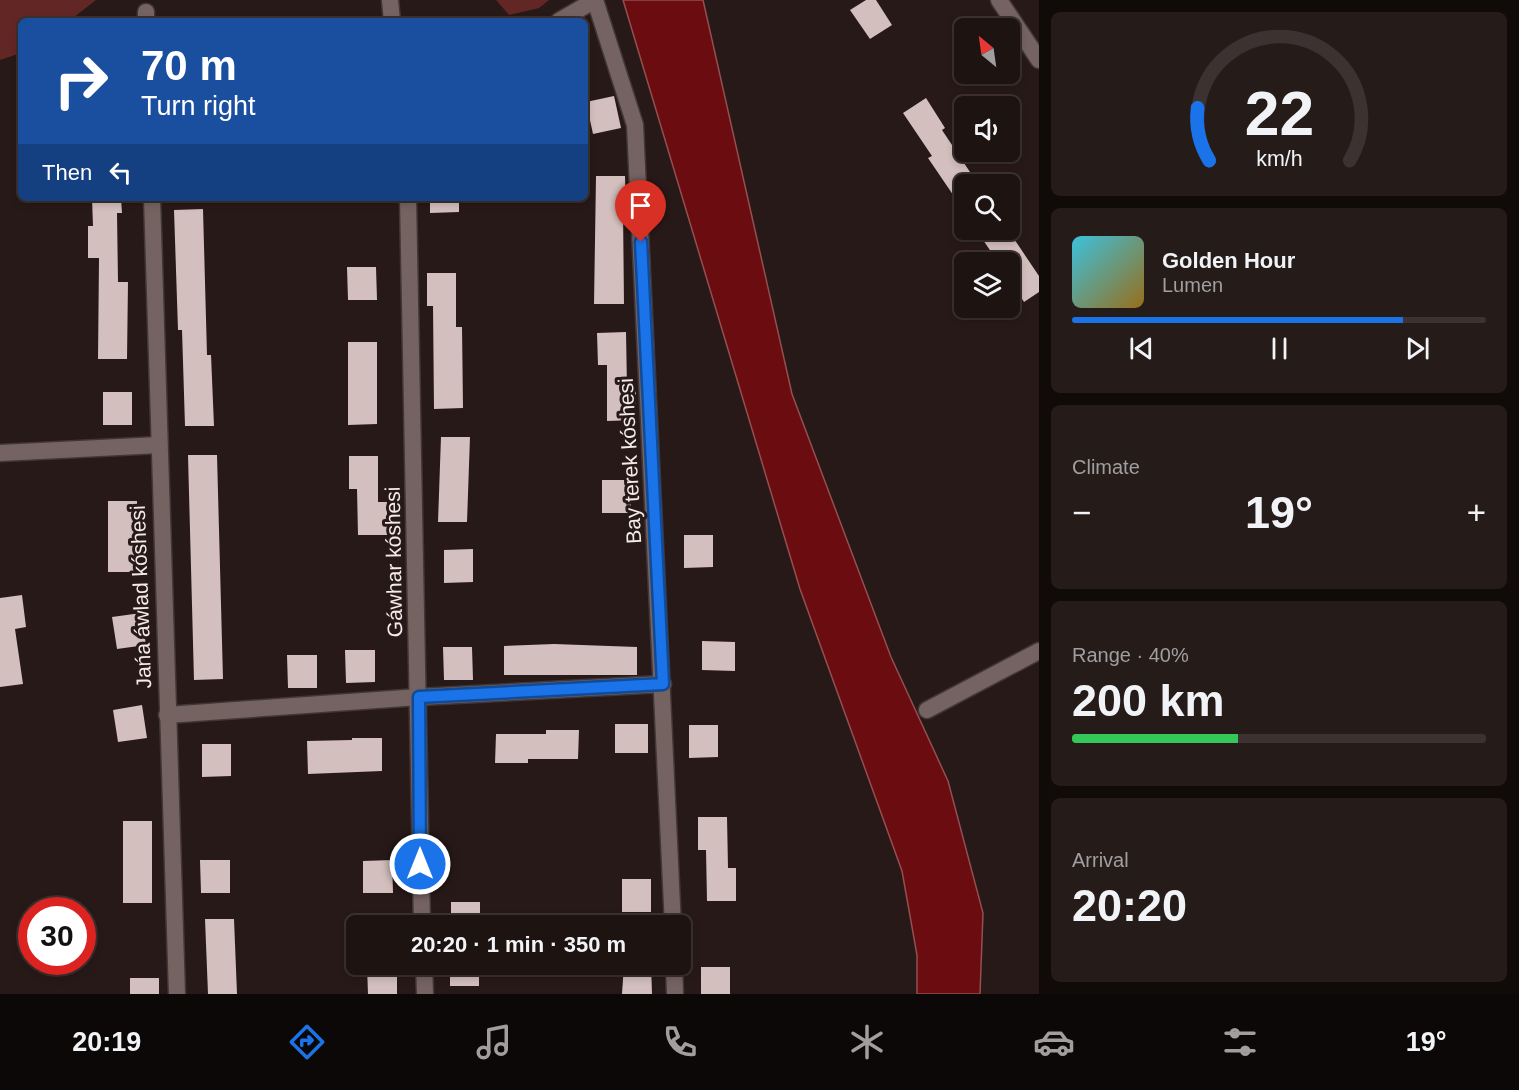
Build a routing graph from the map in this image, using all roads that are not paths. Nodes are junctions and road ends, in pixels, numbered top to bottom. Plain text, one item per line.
1 (390, 0) edge
2 (595, 0) edge
3 (999, 0) edge
4 (392, 18) edge
5 (564, 18) edge
6 (1039, 60) edge
7 (152, 201) edge
8 (408, 201) edge
9 (159, 445) junction
10 (0, 453) edge
11 (1039, 651) edge
12 (663, 684) junction
13 (419, 697) junction
14 (927, 710) dead end
15 (167, 715) junction
16 (422, 915) edge
17 (673, 915) edge
18 (424, 975) edge
19 (674, 975) edge
20 (177, 994) edge
21 (425, 994) edge
22 (675, 994) edge

1 - 4 street
2 - 5 street
2 - 12 street, Bay terek kóshesi
3 - 6 street
7 - 9 street, Jańa áwlad kóshesi
8 - 13 street, Gáwhar kóshesi
9 - 10 street
9 - 15 street, Jańa áwlad kóshesi
11 - 14 street
12 - 13 street
12 - 17 street, Bay terek kóshesi
13 - 15 street
13 - 16 street, Gáwhar kóshesi
15 - 20 street, Jańa áwlad kóshesi
18 - 21 street
19 - 22 street

